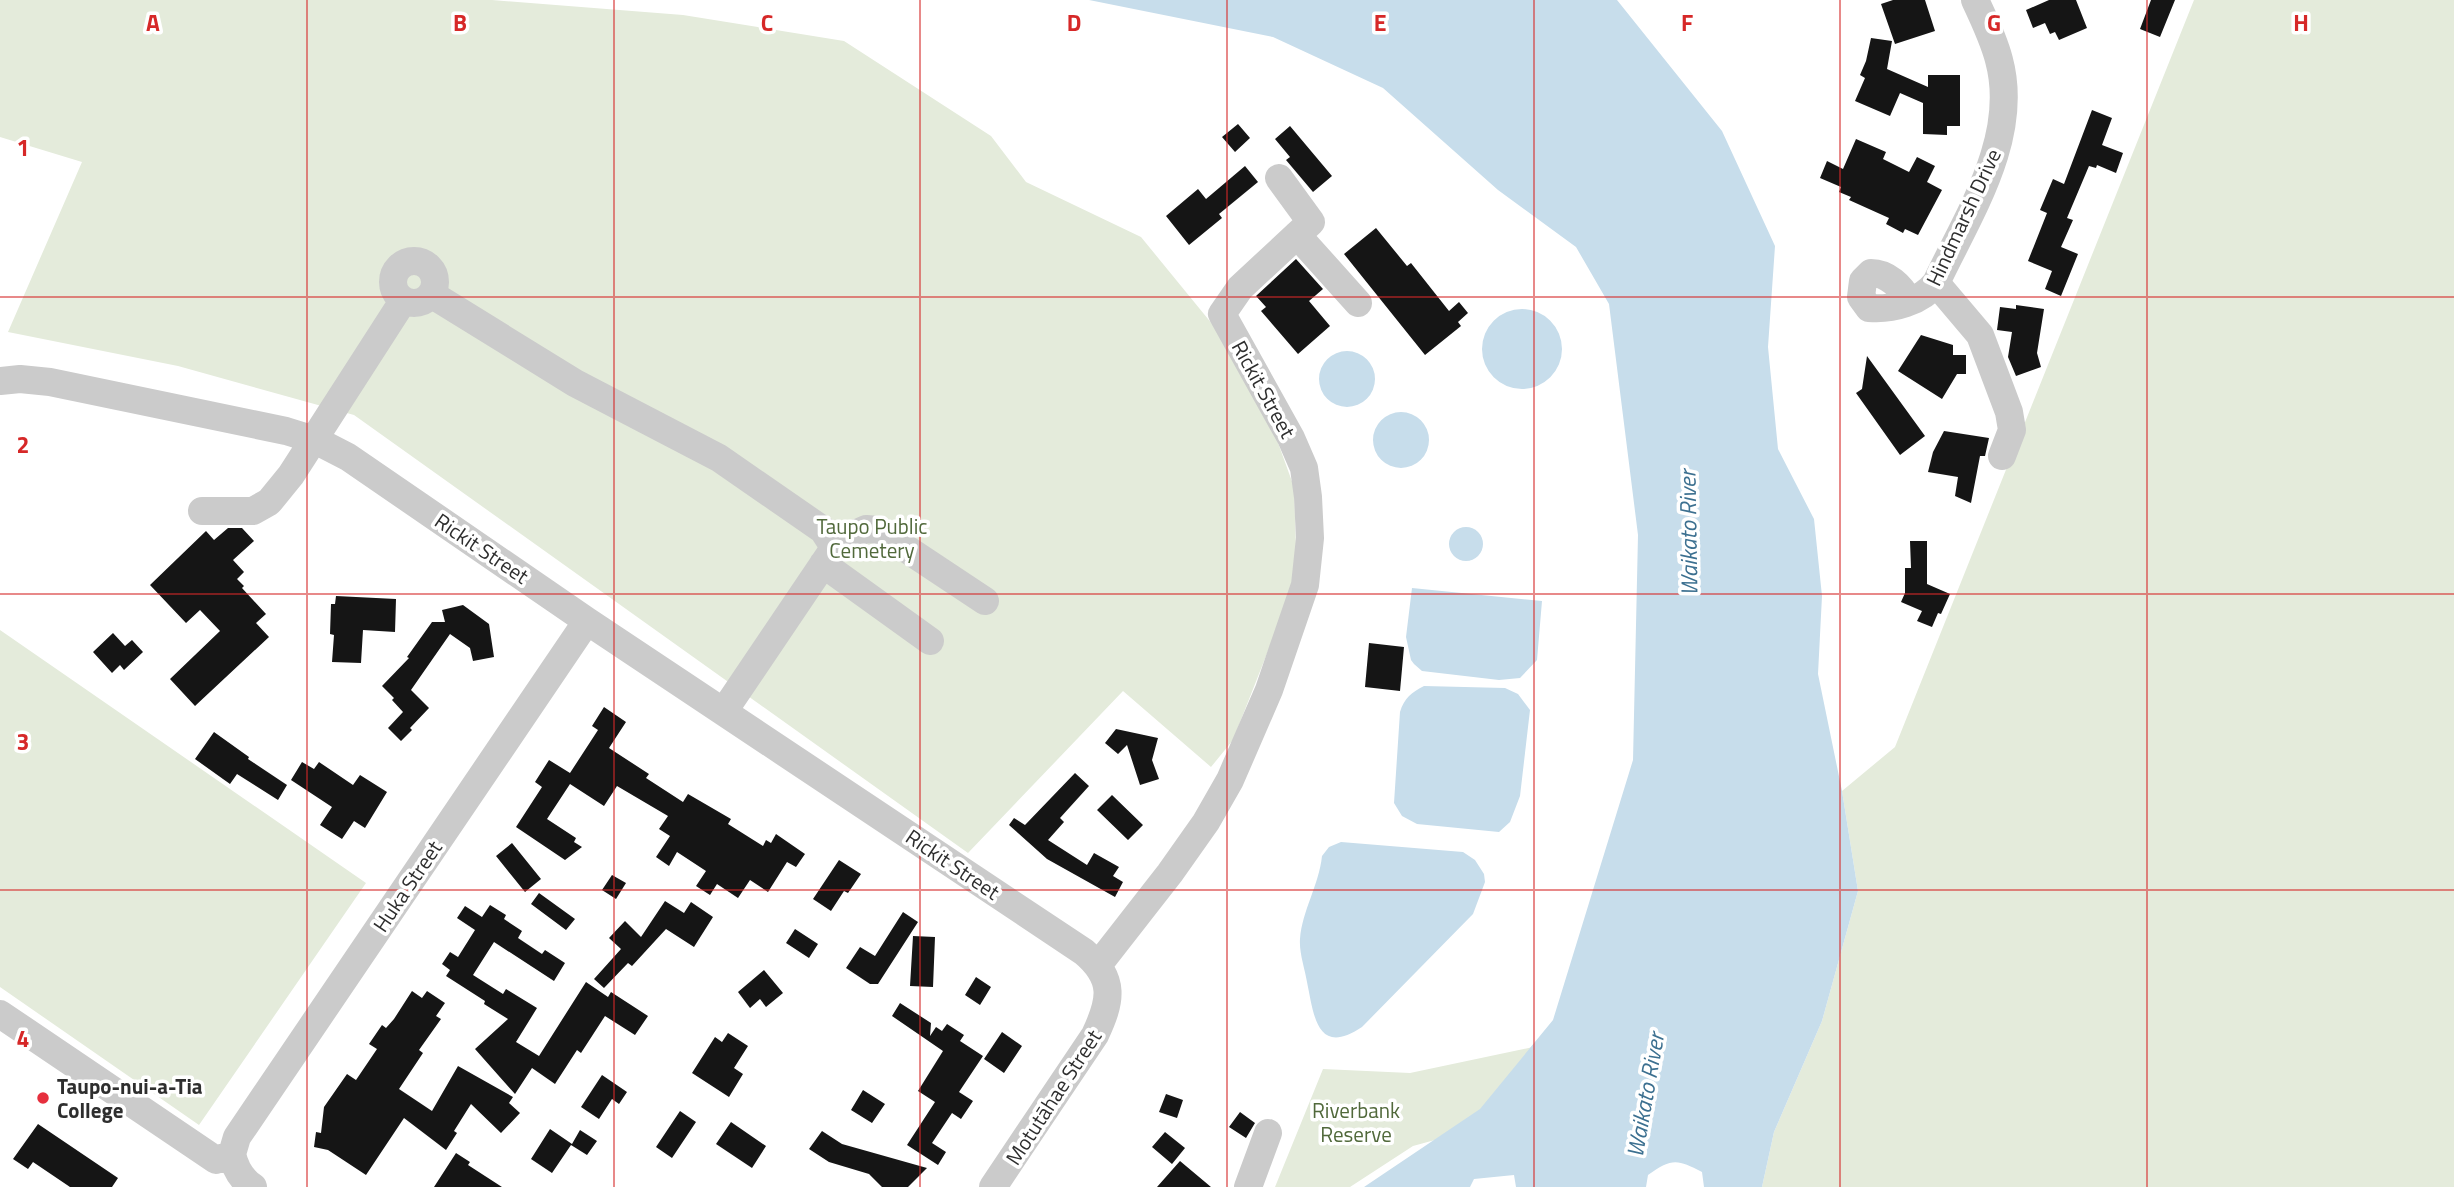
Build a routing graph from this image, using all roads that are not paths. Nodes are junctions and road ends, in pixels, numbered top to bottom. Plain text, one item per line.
1 (1975, 0) edge
2 (1279, 178) dead end
3 (1297, 235) junction
4 (1936, 283) junction
5 (431, 294) junction
6 (1908, 300) dead end
7 (403, 301) junction
8 (1358, 303) dead end
9 (0, 381) edge
10 (315, 440) junction
11 (2002, 456) dead end
12 (202, 512) dead end
13 (827, 554) junction
14 (985, 601) dead end
15 (587, 621) junction
16 (930, 641) dead end
17 (724, 711) junction
18 (1098, 964) junction
19 (0, 1014) edge
20 (1268, 1133) dead end
21 (232, 1154) junction
22 (253, 1187) edge
23 (993, 1187) edge
24 (1248, 1187) edge

1 - 4 street, Hindmarsh Drive
2 - 3 street
3 - 8 street
3 - 18 street, Rickit Street
4 - 6 street, Hindmarsh Drive
4 - 11 street
5 - 7 street
5 - 7 street
5 - 13 street
7 - 10 street
9 - 10 street, Rickit Street
10 - 12 street
10 - 15 street, Rickit Street
13 - 14 street
13 - 16 street
13 - 17 street
15 - 17 street, Rickit Street
15 - 21 street, Huka Street
17 - 18 street, Rickit Street
18 - 23 street, Motutāhae Street
19 - 21 street
20 - 24 street
21 - 22 street

